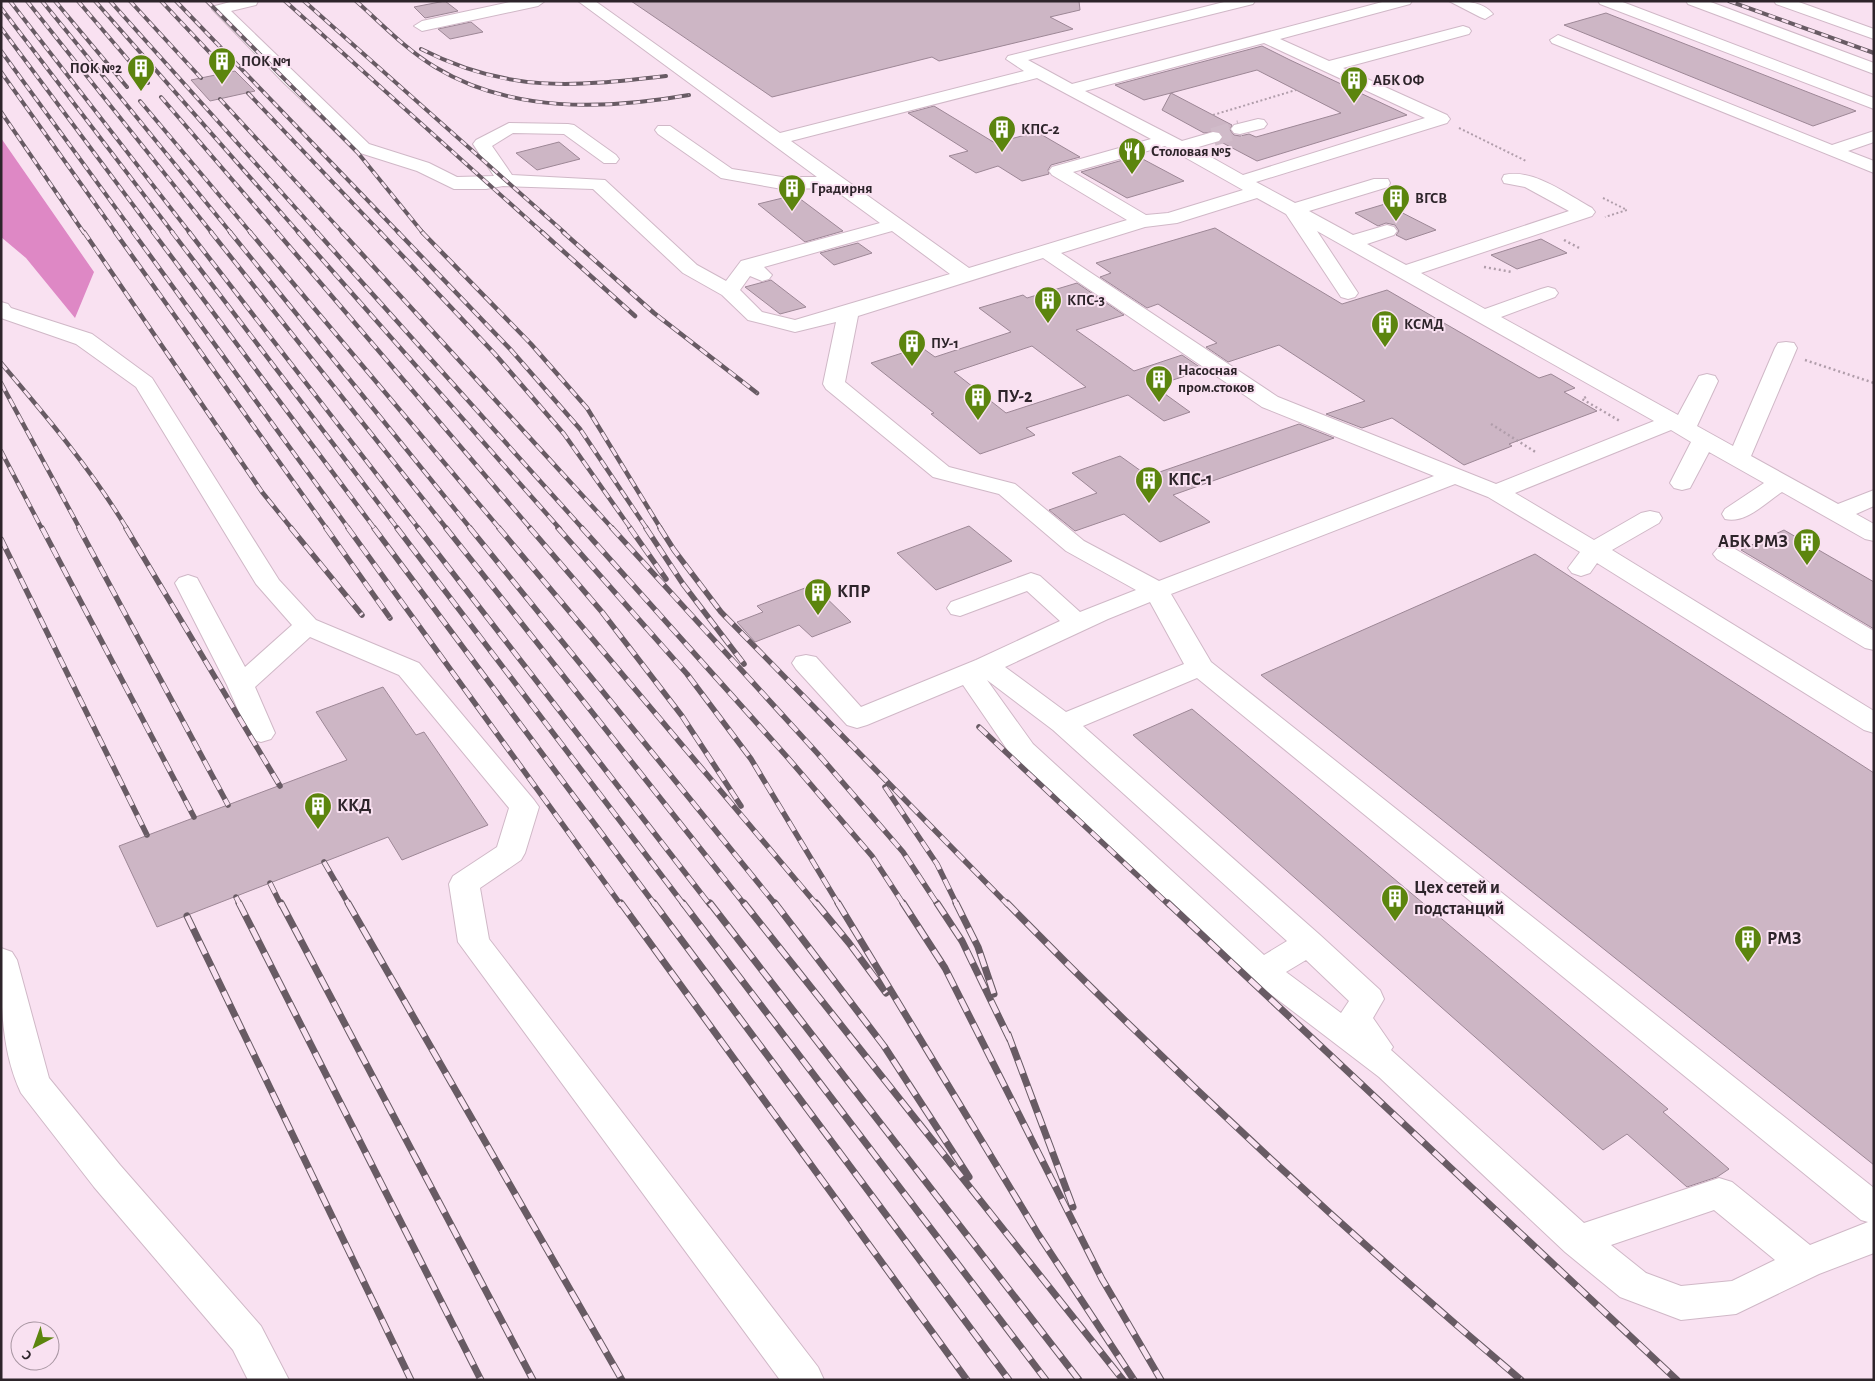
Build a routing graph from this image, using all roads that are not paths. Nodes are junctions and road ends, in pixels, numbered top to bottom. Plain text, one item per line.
1 (538, 1) edge
2 (585, 1) edge
3 (1248, 1) edge
4 (1405, 1) edge
5 (1456, 1) edge
6 (1605, 1) edge
7 (1693, 1) edge
8 (1781, 1) edge
9 (251, 2) edge
10 (1485, 14) dead end
11 (422, 26) dead end
12 (1463, 31) dead end
13 (1874, 34) edge
14 (1268, 39) junction
15 (1558, 40) dead end
16 (1326, 68) junction
17 (1874, 68) edge
18 (1038, 73) junction
19 (1070, 90) junction
20 (1874, 104) edge
21 (1258, 124) dead end
22 (1240, 129) tunnel mouth
23 (664, 130) dead end
24 (1874, 136) edge
25 (1213, 137) tunnel mouth
26 (779, 139) junction
27 (1173, 143) junction
28 (1831, 150) junction
29 (610, 159) dead end
30 (1874, 168) edge
31 (1511, 179) dead end
32 (506, 180) junction
33 (1241, 181) junction
34 (837, 182) junction
35 (1381, 183) dead end
36 (1259, 191) junction
37 (1294, 210) junction
38 (1143, 221) junction
39 (896, 224) junction
40 (1387, 231) dead end
41 (1352, 242) junction
42 (1045, 251) junction
43 (1406, 272) junction
44 (965, 275) junction
45 (729, 291) junction
46 (1348, 293) dead end
47 (1548, 293) dead end
48 (1, 308) edge
49 (848, 312) junction
50 (1484, 316) junction
51 (1785, 351) road end
52 (1707, 381) dead end
53 (1687, 429) junction
54 (1739, 458) junction
55 (1455, 476) junction
56 (1781, 482) junction
57 (1682, 483) dead end
58 (1496, 492) junction
59 (1874, 497) edge
60 (1838, 513) junction
61 (1734, 514) dead end
62 (1650, 518) dead end
63 (1874, 534) edge
64 (1726, 554) dead end
65 (1588, 559) junction
66 (188, 583) dead end
67 (1156, 590) junction
68 (960, 608) dead end
69 (1076, 622) junction
70 (307, 626) junction
71 (1874, 642) edge
72 (806, 663) dead end
73 (1200, 667) junction
74 (977, 670) junction
75 (241, 685) junction
76 (1868, 714) edge
77 (1063, 724) junction
78 (261, 733) dead end
79 (1309, 943) junction
80 (1, 960) edge
81 (1262, 970) junction
82 (1391, 1068) junction
83 (1874, 1209) edge
84 (1874, 1236) edge
85 (1578, 1241) junction
86 (1806, 1263) junction
87 (269, 1380) edge
88 (804, 1380) edge

1 - 11 lane
2 - 26 lane
3 - 18 lane
4 - 14 lane
5 - 10 lane
6 - 20 lane
7 - 17 lane
8 - 13 lane
9 - 32 lane
12 - 16 lane
14 - 16 lane
14 - 19 lane
15 - 28 lane
16 - 33 lane
18 - 19 lane
18 - 26 lane
19 - 27 lane
21 - 22 lane
23 - 34 lane
24 - 28 lane
25 - 27 lane
26 - 34 lane
27 - 33 lane
27 - 38 lane
28 - 30 lane
29 - 32 lane
31 - 43 lane
32 - 45 lane
33 - 36 lane
34 - 39 lane
35 - 37 lane
36 - 37 lane
36 - 38 lane
37 - 41 lane
37 - 46 lane
38 - 42 lane
39 - 44 lane
39 - 45 lane
40 - 41 lane
41 - 43 lane
42 - 44 lane
42 - 55 lane
43 - 50 lane
44 - 49 lane
45 - 49 lane
47 - 50 lane
48 - 70 lane
49 - 67 lane
50 - 53 lane
51 - 54 lane
52 - 53 lane
53 - 54 lane
53 - 57 lane
53 - 58 lane
54 - 56 lane
55 - 58 lane
55 - 67 lane
56 - 60 lane
56 - 61 lane
58 - 65 lane
59 - 60 lane
60 - 63 lane
62 - 65 lane
64 - 71 lane
65 - 76 lane
66 - 75 lane
67 - 69 lane
67 - 73 lane
68 - 69 lane
69 - 74 lane
70 - 75 lane
70 - 88 lane
72 - 74 lane
73 - 77 lane
73 - 83 lane
74 - 77 lane
74 - 81 lane
75 - 78 lane
77 - 79 lane
79 - 81 lane
79 - 82 lane
80 - 87 lane
81 - 82 lane
82 - 85 lane
84 - 86 lane
85 - 86 lane
85 - 86 lane

